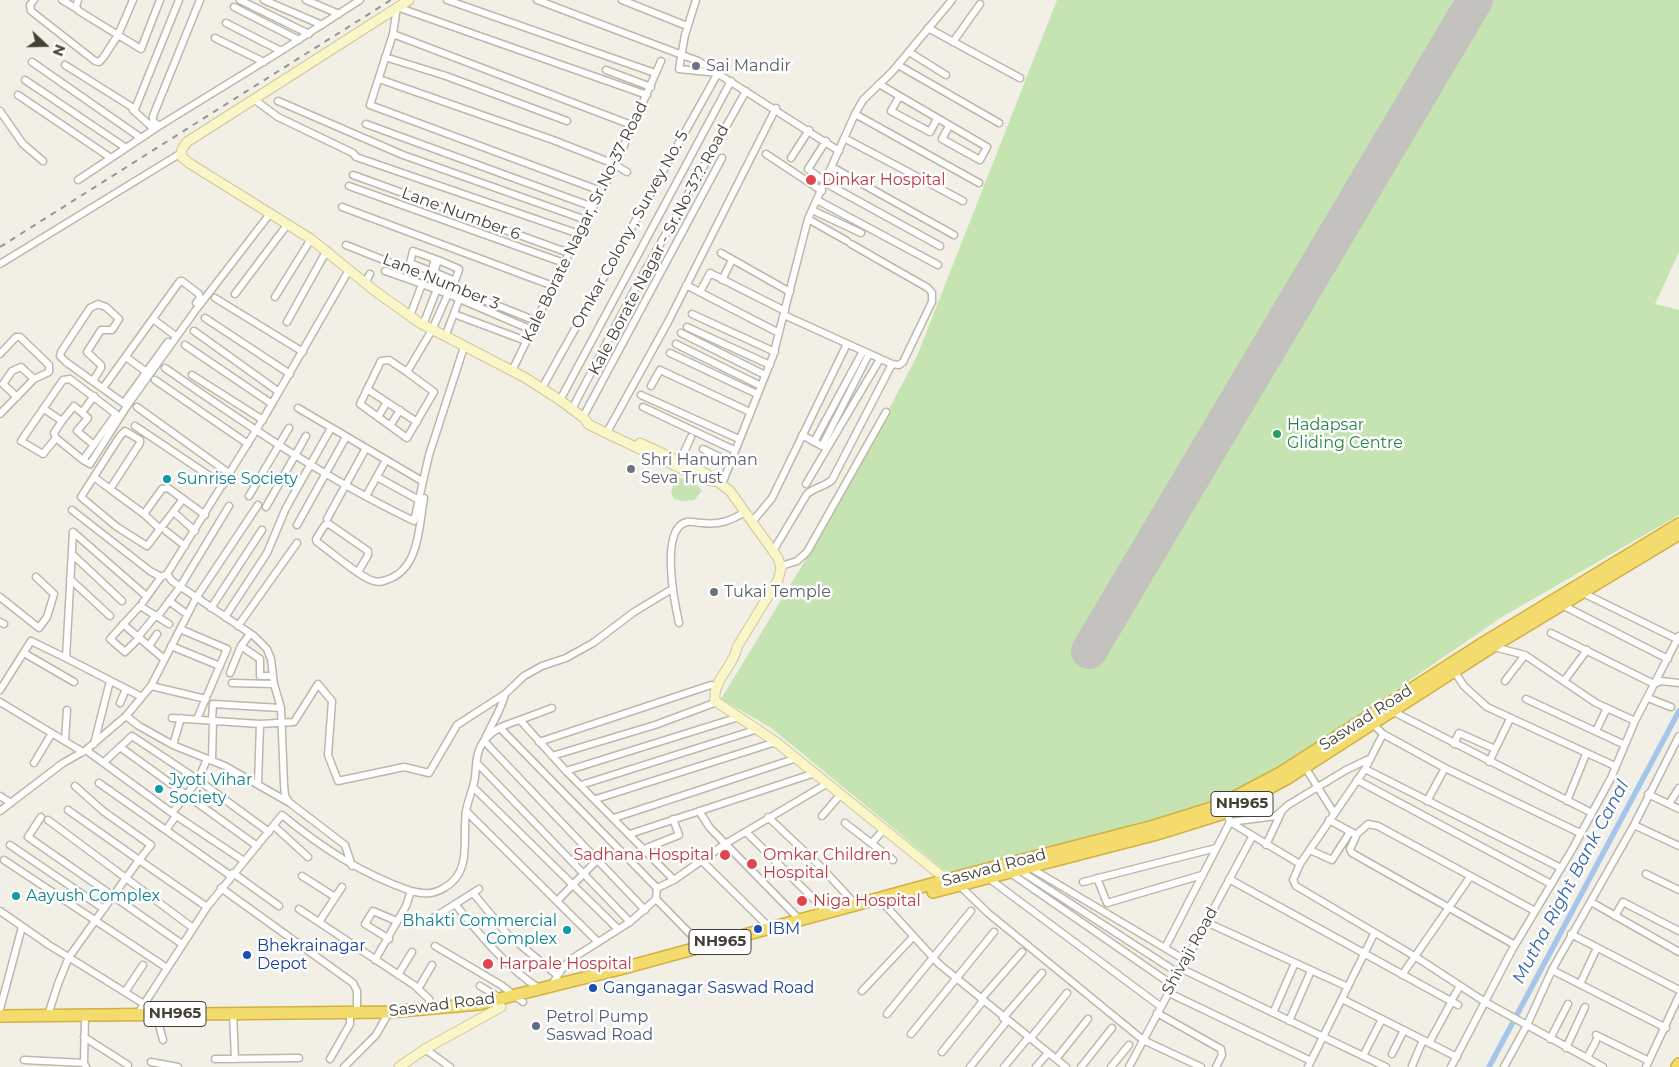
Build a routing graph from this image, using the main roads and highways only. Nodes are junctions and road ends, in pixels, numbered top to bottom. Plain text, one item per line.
1 (1679, 524) edge
2 (1679, 534) edge
3 (1559, 603) junction
4 (1371, 720) junction
5 (1226, 813) junction
6 (519, 998) junction
7 (0, 1016) edge
8 (1679, 1064) edge
9 (1677, 1067) edge

1 - 3 highway, Saswad Road / NH965
2 - 3 highway, Saswad Road / NH965
3 - 4 highway, Saswad Road / NH965
3 - 4 highway, Saswad Road / NH965
4 - 5 highway, Saswad Road / NH965
4 - 5 highway, Saswad Road / NH965
5 - 6 highway, Saswad Road / NH965
5 - 6 highway, Saswad Road / NH965
6 - 7 highway, Saswad Road / NH965
8 - 9 highway

